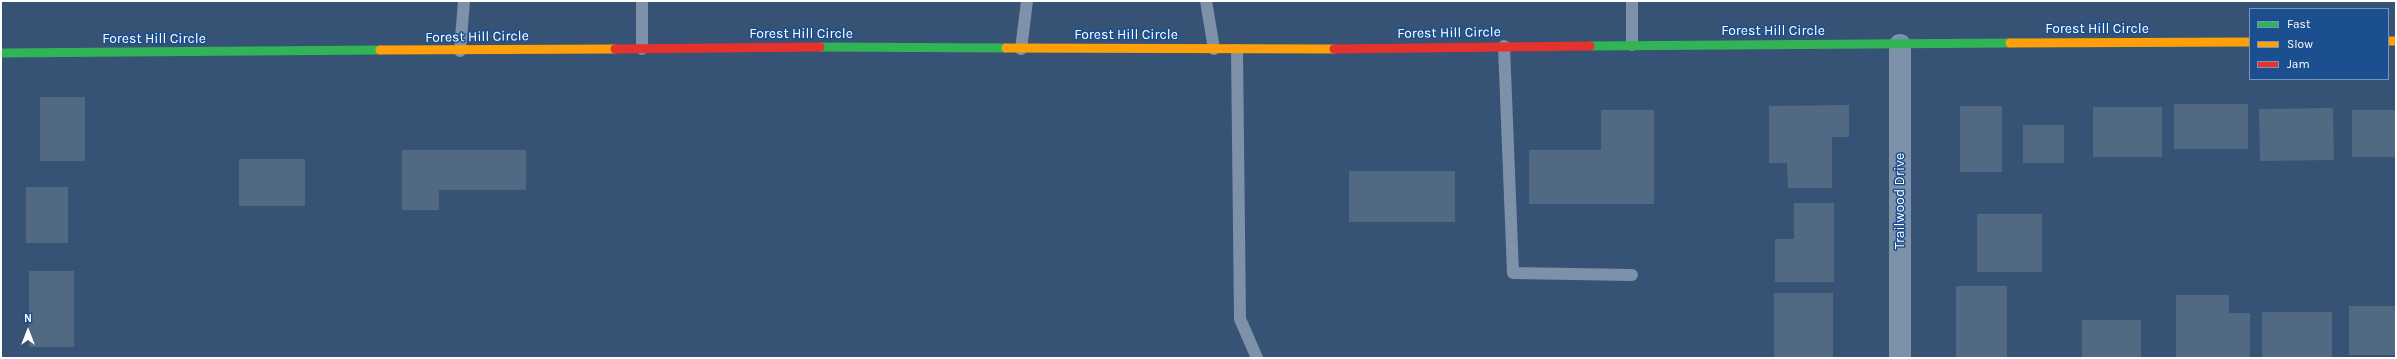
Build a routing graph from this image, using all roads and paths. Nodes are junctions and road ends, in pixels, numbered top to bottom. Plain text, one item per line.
1 (464, 1) edge
2 (642, 1) edge
3 (1027, 1) edge
4 (1206, 1) edge
5 (1632, 1) edge
6 (2249, 42) edge
7 (1632, 45) junction
8 (1900, 45) junction
9 (1504, 46) junction
10 (1021, 48) junction
11 (642, 49) junction
12 (1214, 49) junction
13 (1237, 50) junction
14 (460, 51) junction
15 (1, 53) edge
16 (1632, 275) dead end
17 (1257, 358) edge
18 (1900, 358) edge

1 - 14 lane
2 - 11 lane
3 - 10 lane
4 - 12 lane
5 - 7 lane
6 - 8 street, Forest Hill Circle
7 - 8 street, Forest Hill Circle
7 - 9 street, Forest Hill Circle
8 - 18 street, Trailwood Drive
9 - 13 street, Forest Hill Circle
9 - 16 lane
10 - 11 street, Forest Hill Circle
10 - 12 street, Forest Hill Circle
11 - 14 street, Forest Hill Circle
12 - 13 street, Forest Hill Circle
13 - 17 lane
14 - 15 street, Forest Hill Circle

